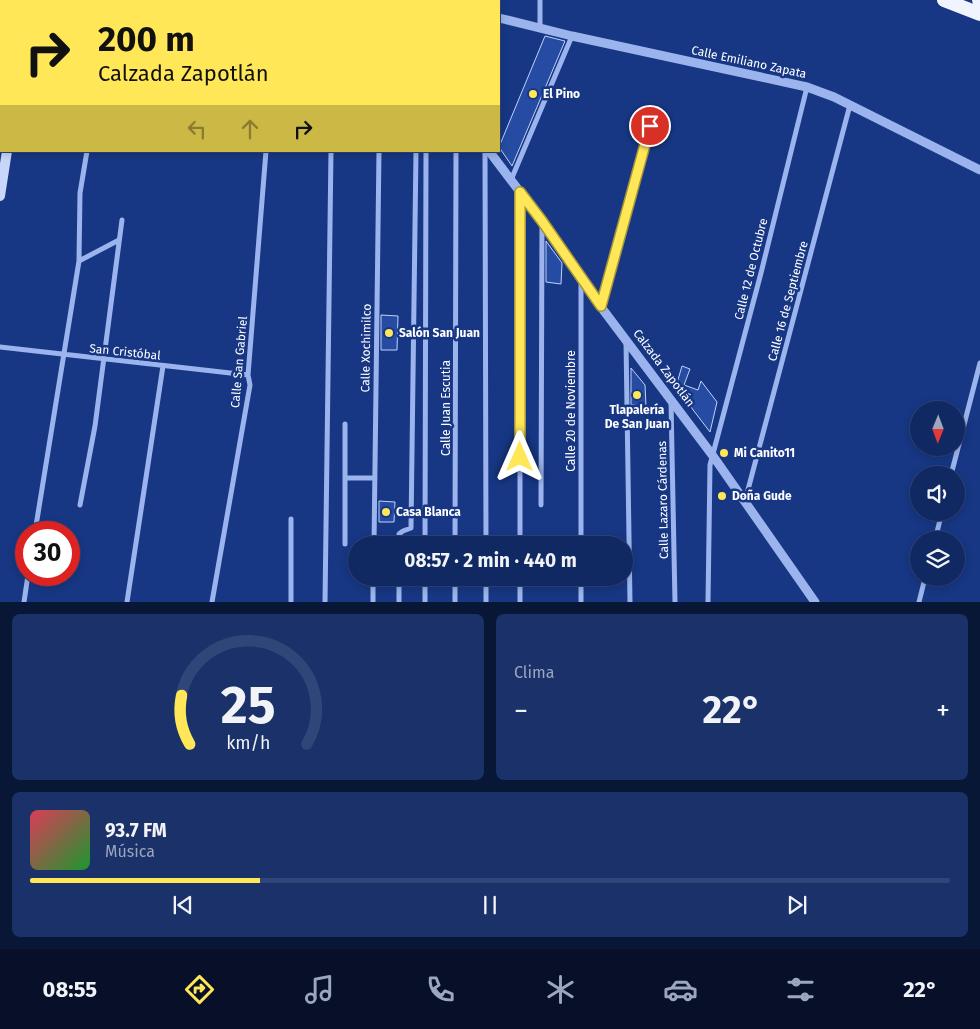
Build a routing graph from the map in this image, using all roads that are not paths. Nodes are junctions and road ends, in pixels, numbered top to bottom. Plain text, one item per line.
1 (540, 0) edge
2 (944, 0) edge
3 (953, 0) edge
4 (980, 13) edge
5 (500, 18) edge
6 (540, 29) junction
7 (572, 36) junction
8 (807, 87) junction
9 (850, 105) junction
10 (650, 126) dead end
11 (7, 152) edge
12 (87, 152) edge
13 (266, 152) edge
14 (331, 152) edge
15 (379, 152) edge
16 (416, 152) edge
17 (426, 152) edge
18 (456, 152) edge
19 (485, 152) edge
20 (490, 152) edge
21 (980, 170) edge
22 (511, 180) junction
23 (520, 192) junction
24 (0, 196) edge
25 (122, 220) dead end
26 (542, 221) junction
27 (119, 240) junction
28 (80, 261) junction
29 (581, 277) junction
30 (601, 306) junction
31 (626, 338) junction
32 (0, 347) edge
33 (63, 355) junction
34 (104, 360) junction
35 (980, 363) edge
36 (163, 366) junction
37 (248, 375) junction
38 (671, 399) junction
39 (345, 424) dead end
40 (713, 456) junction
41 (953, 466) edge
42 (345, 478) junction
43 (375, 478) junction
44 (745, 501) junction
45 (80, 505) dead end
46 (541, 505) dead end
47 (292, 519) dead end
48 (37, 521) edge
49 (374, 536) edge
50 (399, 536) edge
51 (425, 536) edge
52 (455, 536) edge
53 (486, 536) edge
54 (520, 536) edge
55 (581, 536) edge
56 (345, 544) dead end
57 (26, 586) edge
58 (373, 586) edge
59 (399, 586) edge
60 (425, 586) edge
61 (455, 586) edge
62 (486, 586) edge
63 (520, 586) edge
64 (581, 586) edge
65 (923, 586) edge
66 (24, 602) edge
67 (127, 602) edge
68 (212, 602) edge
69 (291, 602) edge
70 (325, 602) edge
71 (373, 602) edge
72 (399, 602) edge
73 (425, 602) edge
74 (455, 602) edge
75 (486, 602) edge
76 (520, 602) edge
77 (581, 602) edge
78 (630, 602) edge
79 (675, 602) edge
80 (708, 602) edge
81 (815, 602) edge
82 (919, 602) edge

1 - 6 street
2 - 4 highway
3 - 4 highway
5 - 6 street, Calle Emiliano Zapata
6 - 7 street, Calle Emiliano Zapata
7 - 8 street, Calle Emiliano Zapata
7 - 22 street
8 - 9 street, Calle Emiliano Zapata
8 - 40 street, Calle 12 de Octubre
9 - 21 street, Calle Emiliano Zapata
9 - 44 street, Calle 16 de Septiembre
10 - 30 street
11 - 24 main road
12 - 28 street
13 - 37 street, Calle San Gabriel
14 - 70 street
15 - 43 street, Calle Xochimilco
16 - 50 street
17 - 51 street
18 - 52 street, Calle Juan Escutia
19 - 53 street
20 - 22 street, Calzada Zapotlán
22 - 23 street, Calzada Zapotlán
23 - 26 street, Calzada Zapotlán
23 - 54 street
25 - 27 street
26 - 29 street, Calzada Zapotlán
26 - 46 street
27 - 28 street
27 - 34 street
28 - 33 street
29 - 30 street, Calzada Zapotlán
29 - 55 street, Calle 20 de Noviembre
30 - 31 street, Calzada Zapotlán
31 - 38 street, Calzada Zapotlán
31 - 78 street
32 - 33 street, San Cristóbal
33 - 34 street, San Cristóbal
33 - 48 street
34 - 36 street, San Cristóbal
34 - 45 street
35 - 41 street
36 - 37 street, San Cristóbal
36 - 67 street
37 - 68 street, Calle San Gabriel
38 - 40 street, Calzada Zapotlán
38 - 79 street, Calle Lazaro Cárdenas
39 - 42 street
40 - 44 street, Calzada Zapotlán
40 - 80 street, Calle 12 de Octubre
42 - 43 street
42 - 56 street
43 - 49 street, Calle Xochimilco
44 - 81 street, Calzada Zapotlán
47 - 69 street
57 - 66 street
58 - 71 street
59 - 72 street
60 - 73 street
61 - 74 street
62 - 75 street
63 - 76 street
64 - 77 street
65 - 82 street

